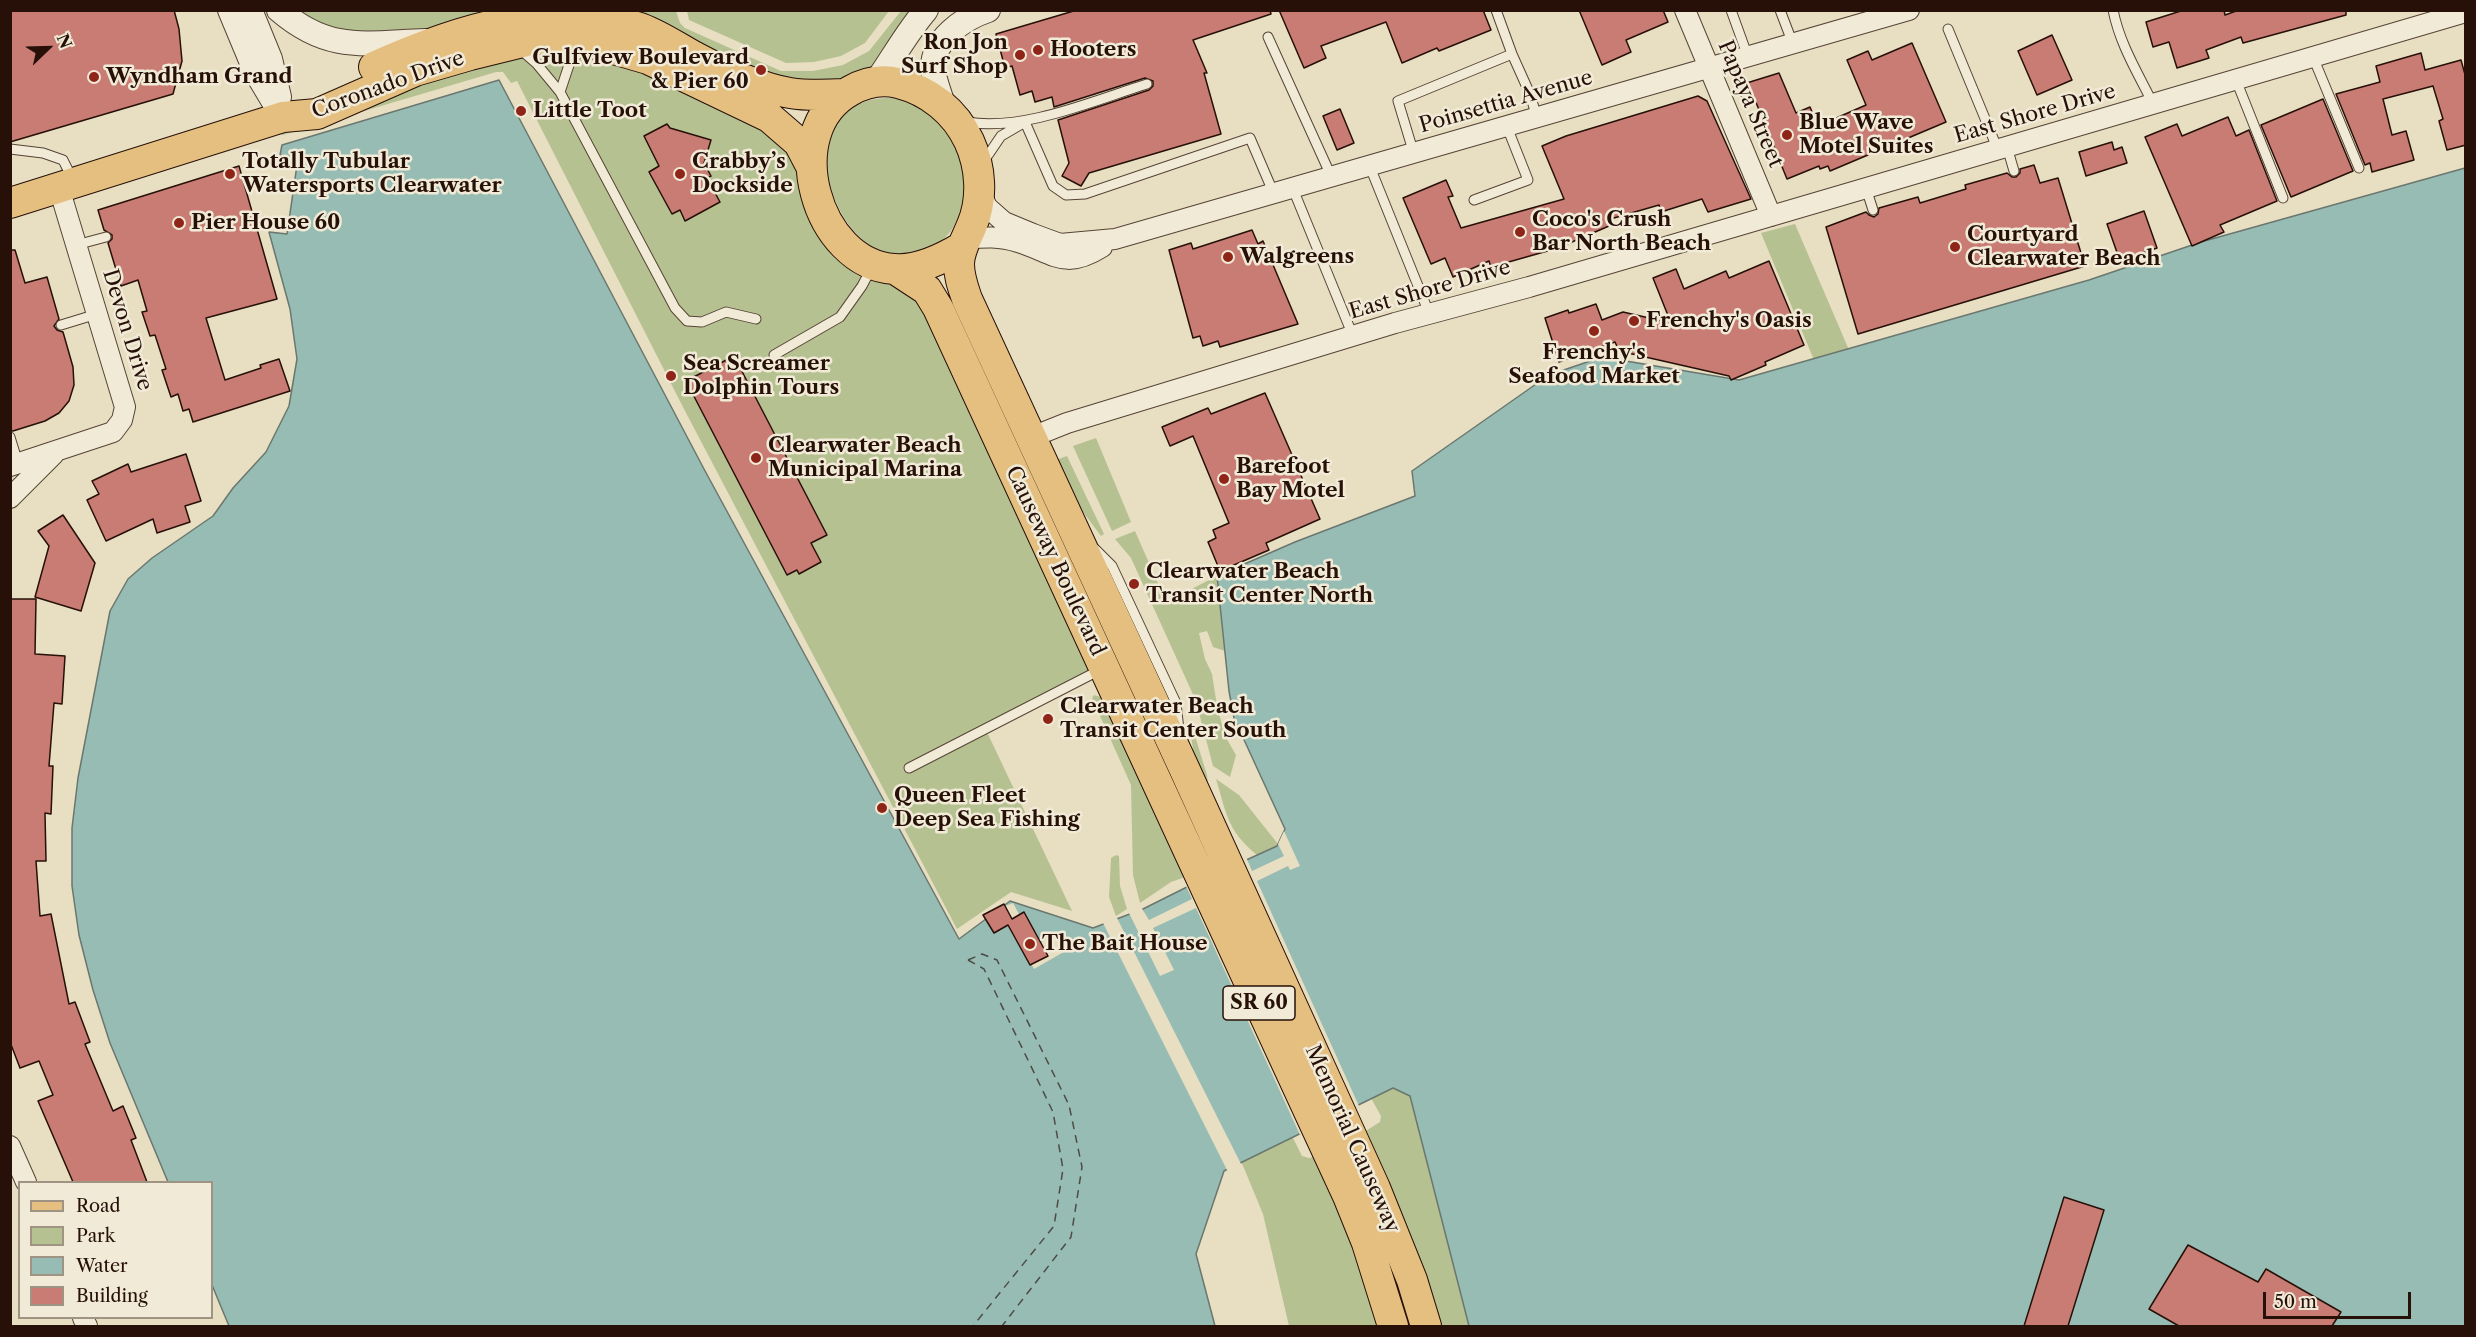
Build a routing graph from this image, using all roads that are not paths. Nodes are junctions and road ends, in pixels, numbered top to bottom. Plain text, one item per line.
1 (230, 10) edge
2 (250, 10) edge
3 (279, 10) edge
4 (926, 10) edge
5 (988, 10) edge
6 (1496, 10) edge
7 (1685, 10) edge
8 (1731, 10) edge
9 (1780, 10) edge
10 (1910, 10) edge
11 (2113, 10) edge
12 (2466, 12) edge
13 (1947, 29) dead end
14 (1268, 37) dead end
15 (433, 40) junction
16 (589, 42) junction
17 (511, 44) junction
18 (1793, 44) junction
19 (1512, 54) junction
20 (1748, 57) junction
21 (2313, 57) junction
22 (1708, 69) junction
23 (2236, 80) junction
24 (876, 82) junction
25 (1148, 84) dead end
26 (560, 92) junction
27 (844, 94) junction
28 (2153, 104) junction
29 (949, 113) junction
30 (283, 117) junction
31 (1537, 118) junction
32 (1025, 122) junction
33 (1507, 127) junction
34 (2002, 148) junction
35 (10, 149) edge
36 (1414, 154) junction
37 (811, 166) junction
38 (1370, 167) junction
39 (2359, 168) dead end
40 (2014, 171) dead end
41 (1332, 178) junction
42 (979, 180) junction
43 (67, 186) junction
44 (1866, 188) junction
45 (1284, 192) junction
46 (2283, 198) dead end
47 (1474, 200) dead end
48 (10, 203) edge
49 (1873, 210) dead end
50 (1771, 216) junction
51 (106, 237) dead end
52 (1115, 239) junction
53 (964, 243) junction
54 (76, 245) junction
55 (884, 267) junction
56 (1429, 313) junction
57 (98, 314) junction
58 (756, 319) dead end
59 (61, 325) dead end
60 (1353, 336) junction
61 (774, 355) dead end
62 (10, 437) edge
63 (1032, 437) junction
64 (58, 451) junction
65 (14, 464) edge
66 (10, 498) edge
67 (1104, 668) junction
68 (909, 768) dead end
69 (1210, 863) junction
70 (1334, 1132) junction
71 (10, 1146) edge
72 (26, 1181) edge
73 (1393, 1326) edge
74 (1426, 1326) edge

1 - 30 street
2 - 30 street
3 - 15 street
4 - 24 street
5 - 29 street
6 - 19 lane
7 - 22 street, Papaya Street
8 - 20 lane
9 - 18 lane
10 - 18 street, Poinsettia Avenue
11 - 28 lane
12 - 21 street, East Shore Drive
13 - 34 lane
14 - 41 lane
15 - 27 main road, Coronado Drive
15 - 30 main road, Coronado Drive
16 - 17 main road, Coronado Drive
16 - 26 lane
16 - 37 main road, Coronado Drive
17 - 26 lane
17 - 30 main road, Coronado Drive
18 - 20 street, Poinsettia Avenue
19 - 31 lane
19 - 36 lane
20 - 22 street, Poinsettia Avenue
21 - 23 street, East Shore Drive
21 - 39 lane
22 - 31 street, Poinsettia Avenue
22 - 50 street, Papaya Street
23 - 28 street, East Shore Drive
23 - 46 lane
24 - 27 main road
24 - 29 main road
25 - 32 lane
26 - 58 lane
27 - 37 main road
28 - 34 street, East Shore Drive
29 - 32 lane
29 - 42 main road
30 - 43 main road, Coronado Drive
31 - 33 street, Poinsettia Avenue
32 - 42 lane
32 - 45 lane
33 - 36 street, Poinsettia Avenue
33 - 47 lane
34 - 40 lane
34 - 44 street, East Shore Drive
35 - 43 lane
36 - 38 street, Poinsettia Avenue
37 - 55 main road
38 - 41 street, Poinsettia Avenue
38 - 56 lane
41 - 45 street, Poinsettia Avenue
42 - 52 street, Poinsettia Avenue
42 - 53 main road
43 - 48 main road, Coronado Drive
43 - 54 street, Devon Drive
44 - 49 lane
44 - 50 street, East Shore Drive
45 - 52 street, Poinsettia Avenue
45 - 60 lane
50 - 56 street, East Shore Drive
51 - 54 lane
52 - 53 street, Poinsettia Avenue
53 - 55 main road
53 - 63 main road, Causeway Boulevard
54 - 57 street, Devon Drive
55 - 61 lane
55 - 67 main road, Causeway Boulevard
56 - 60 street, East Shore Drive
57 - 59 lane
57 - 64 street, Devon Drive
60 - 63 street, East Shore Drive
62 - 65 lane
63 - 69 main road, Causeway Boulevard
64 - 65 street
64 - 66 street, Devon Drive
67 - 68 lane
67 - 69 main road, Causeway Boulevard
69 - 70 main road, Memorial Causeway / SR 60
70 - 73 main road, Memorial Causeway / SR 60
70 - 74 main road, Memorial Causeway / SR 60
71 - 72 street

